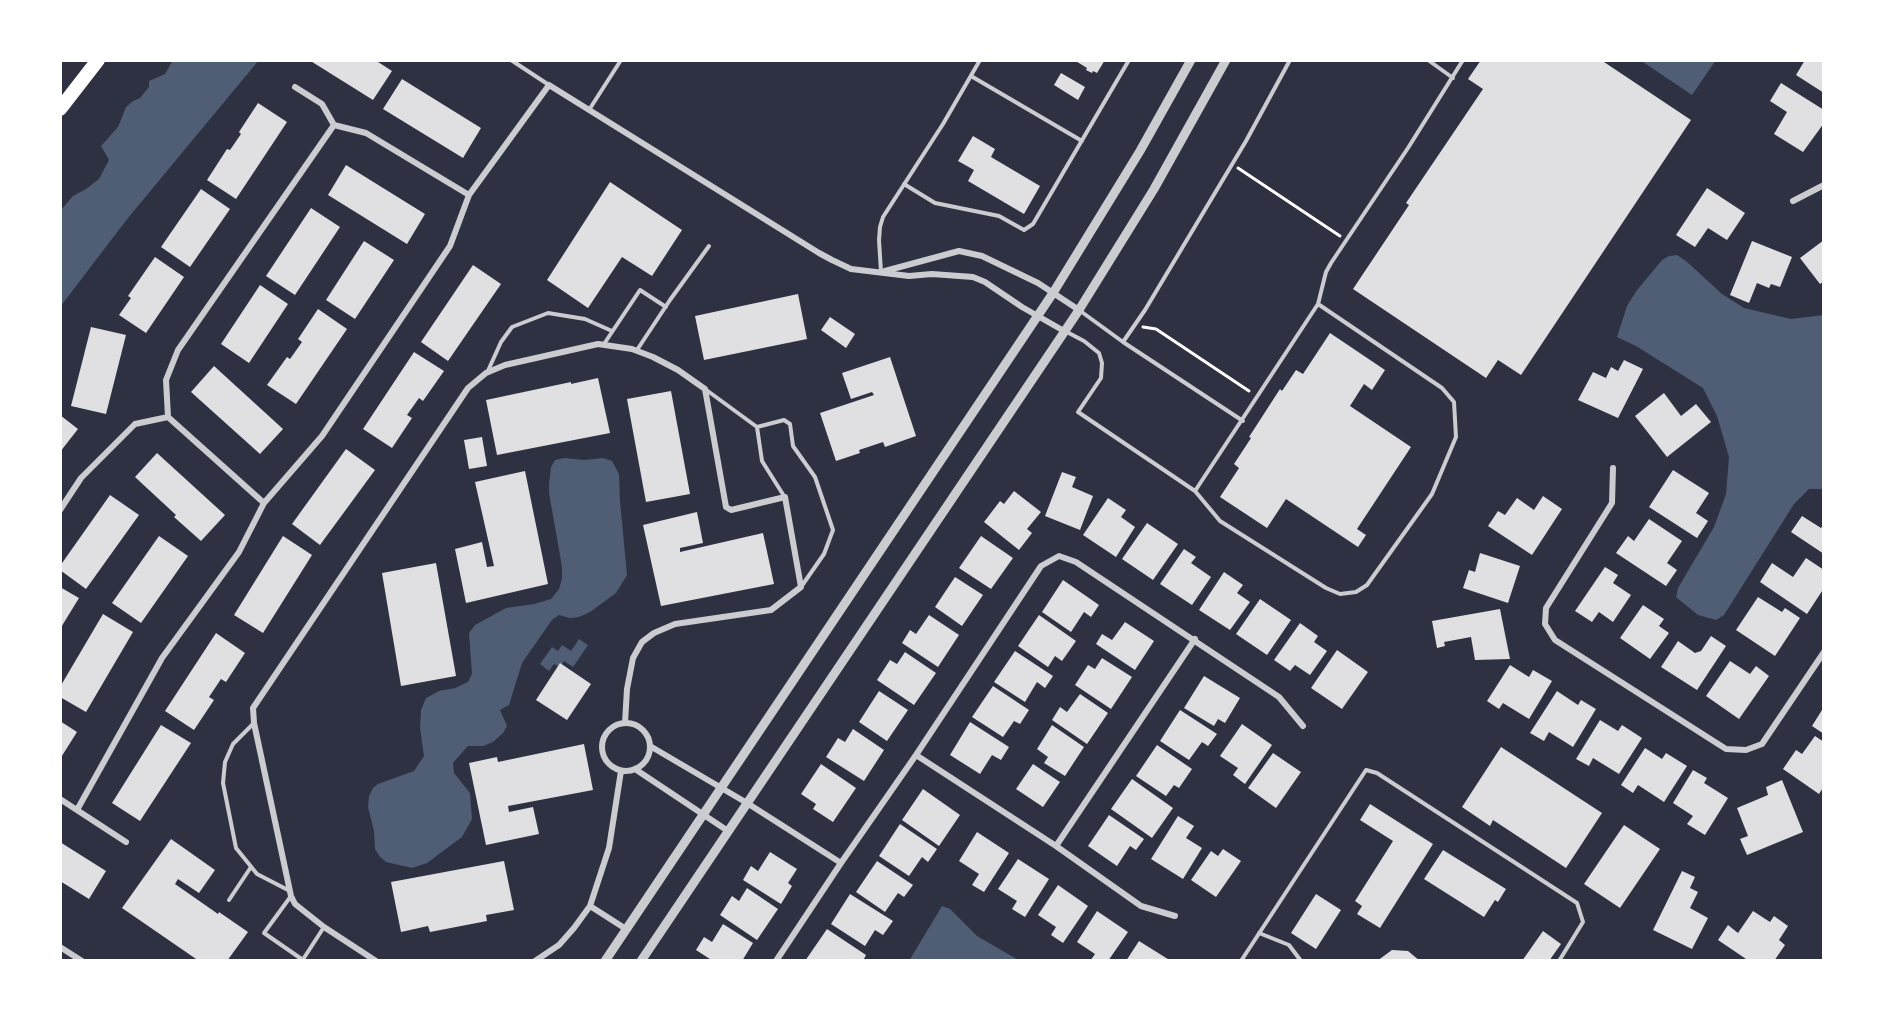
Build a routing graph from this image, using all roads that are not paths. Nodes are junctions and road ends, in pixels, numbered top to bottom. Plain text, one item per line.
1 (98, 60) edge
2 (511, 60) edge
3 (621, 60) edge
4 (980, 60) edge
5 (1129, 60) edge
6 (1191, 60) edge
7 (1226, 60) edge
8 (1290, 60) edge
9 (1428, 60) edge
10 (1464, 60) edge
11 (971, 76) junction
12 (1453, 78) junction
13 (549, 85) junction
14 (295, 87) dead end
15 (60, 109) edge
16 (589, 111) junction
17 (334, 124) junction
18 (1082, 141) junction
19 (904, 184) junction
20 (1824, 185) edge
21 (469, 195) junction
22 (1793, 201) dead end
23 (709, 246) dead end
24 (881, 272) junction
25 (1053, 292) junction
26 (1318, 304) junction
27 (666, 307) junction
28 (1079, 310) junction
29 (1037, 315) junction
30 (612, 331) junction
31 (1064, 331) junction
32 (1123, 342) junction
33 (603, 345) junction
34 (637, 351) junction
35 (486, 373) junction
36 (705, 389) junction
37 (168, 417) junction
38 (1243, 421) junction
39 (757, 427) junction
40 (1613, 468) dead end
41 (1196, 491) junction
42 (784, 497) junction
43 (264, 503) junction
44 (60, 510) edge
45 (801, 587) junction
46 (1195, 639) junction
47 (1824, 652) edge
48 (254, 723) junction
49 (625, 723) junction
50 (1303, 726) dead end
51 (650, 746) junction
52 (916, 755) junction
53 (635, 769) junction
54 (621, 771) junction
55 (721, 788) junction
56 (60, 799) edge
57 (747, 803) junction
58 (77, 810) junction
59 (703, 814) junction
60 (728, 831) junction
61 (126, 842) dead end
62 (1056, 846) junction
63 (841, 863) junction
64 (251, 867) junction
65 (290, 893) junction
66 (229, 900) dead end
67 (590, 906) junction
68 (1174, 916) dead end
69 (324, 927) junction
70 (626, 929) junction
71 (1259, 933) junction
72 (60, 947) edge
73 (366, 958) edge
74 (82, 961) edge
75 (303, 961) edge
76 (376, 961) edge
77 (536, 961) edge
78 (605, 961) edge
79 (641, 961) edge
80 (776, 961) edge
81 (1241, 961) edge
82 (1301, 961) edge
83 (1559, 961) edge

1 - 15 highway
2 - 13 lane
3 - 16 lane
4 - 11 lane
5 - 18 lane
6 - 25 street
7 - 28 street
8 - 32 lane
9 - 12 lane
10 - 12 lane
11 - 18 lane
11 - 19 lane
12 - 26 lane
13 - 16 street
13 - 21 street
14 - 17 street
16 - 24 street
17 - 21 street
17 - 37 street
18 - 19 lane
19 - 24 lane
20 - 22 street
21 - 43 street
23 - 27 lane
24 - 25 street
24 - 29 street
25 - 28 street
25 - 29 street
26 - 38 lane
26 - 41 lane
27 - 30 lane
27 - 34 lane
28 - 31 street
28 - 32 lane
29 - 31 street
29 - 55 street
30 - 33 lane
30 - 35 lane
31 - 41 lane
31 - 57 street
32 - 38 lane
33 - 34 street
33 - 35 street
34 - 36 street
35 - 48 street
36 - 39 lane
36 - 42 street
37 - 43 street
37 - 44 street
38 - 41 lane
39 - 42 lane
39 - 45 lane
40 - 47 street
42 - 45 street
43 - 58 street
45 - 49 street
46 - 50 street
46 - 52 street
46 - 62 street
48 - 64 lane
48 - 65 street
49 - 51 street
49 - 54 street
51 - 53 street
51 - 55 street
52 - 62 street
52 - 63 street
53 - 54 street
53 - 59 street
54 - 67 street
55 - 57 street
55 - 59 street
56 - 58 street
57 - 60 street
57 - 63 street
58 - 61 street
59 - 60 street
59 - 70 street
60 - 79 street
62 - 68 street
63 - 80 street
64 - 65 lane
64 - 66 lane
65 - 69 street
65 - 75 lane
67 - 70 street
67 - 77 street
69 - 73 street
69 - 75 lane
70 - 78 street
71 - 81 lane
71 - 82 lane
71 - 83 lane
72 - 74 street
73 - 76 street

